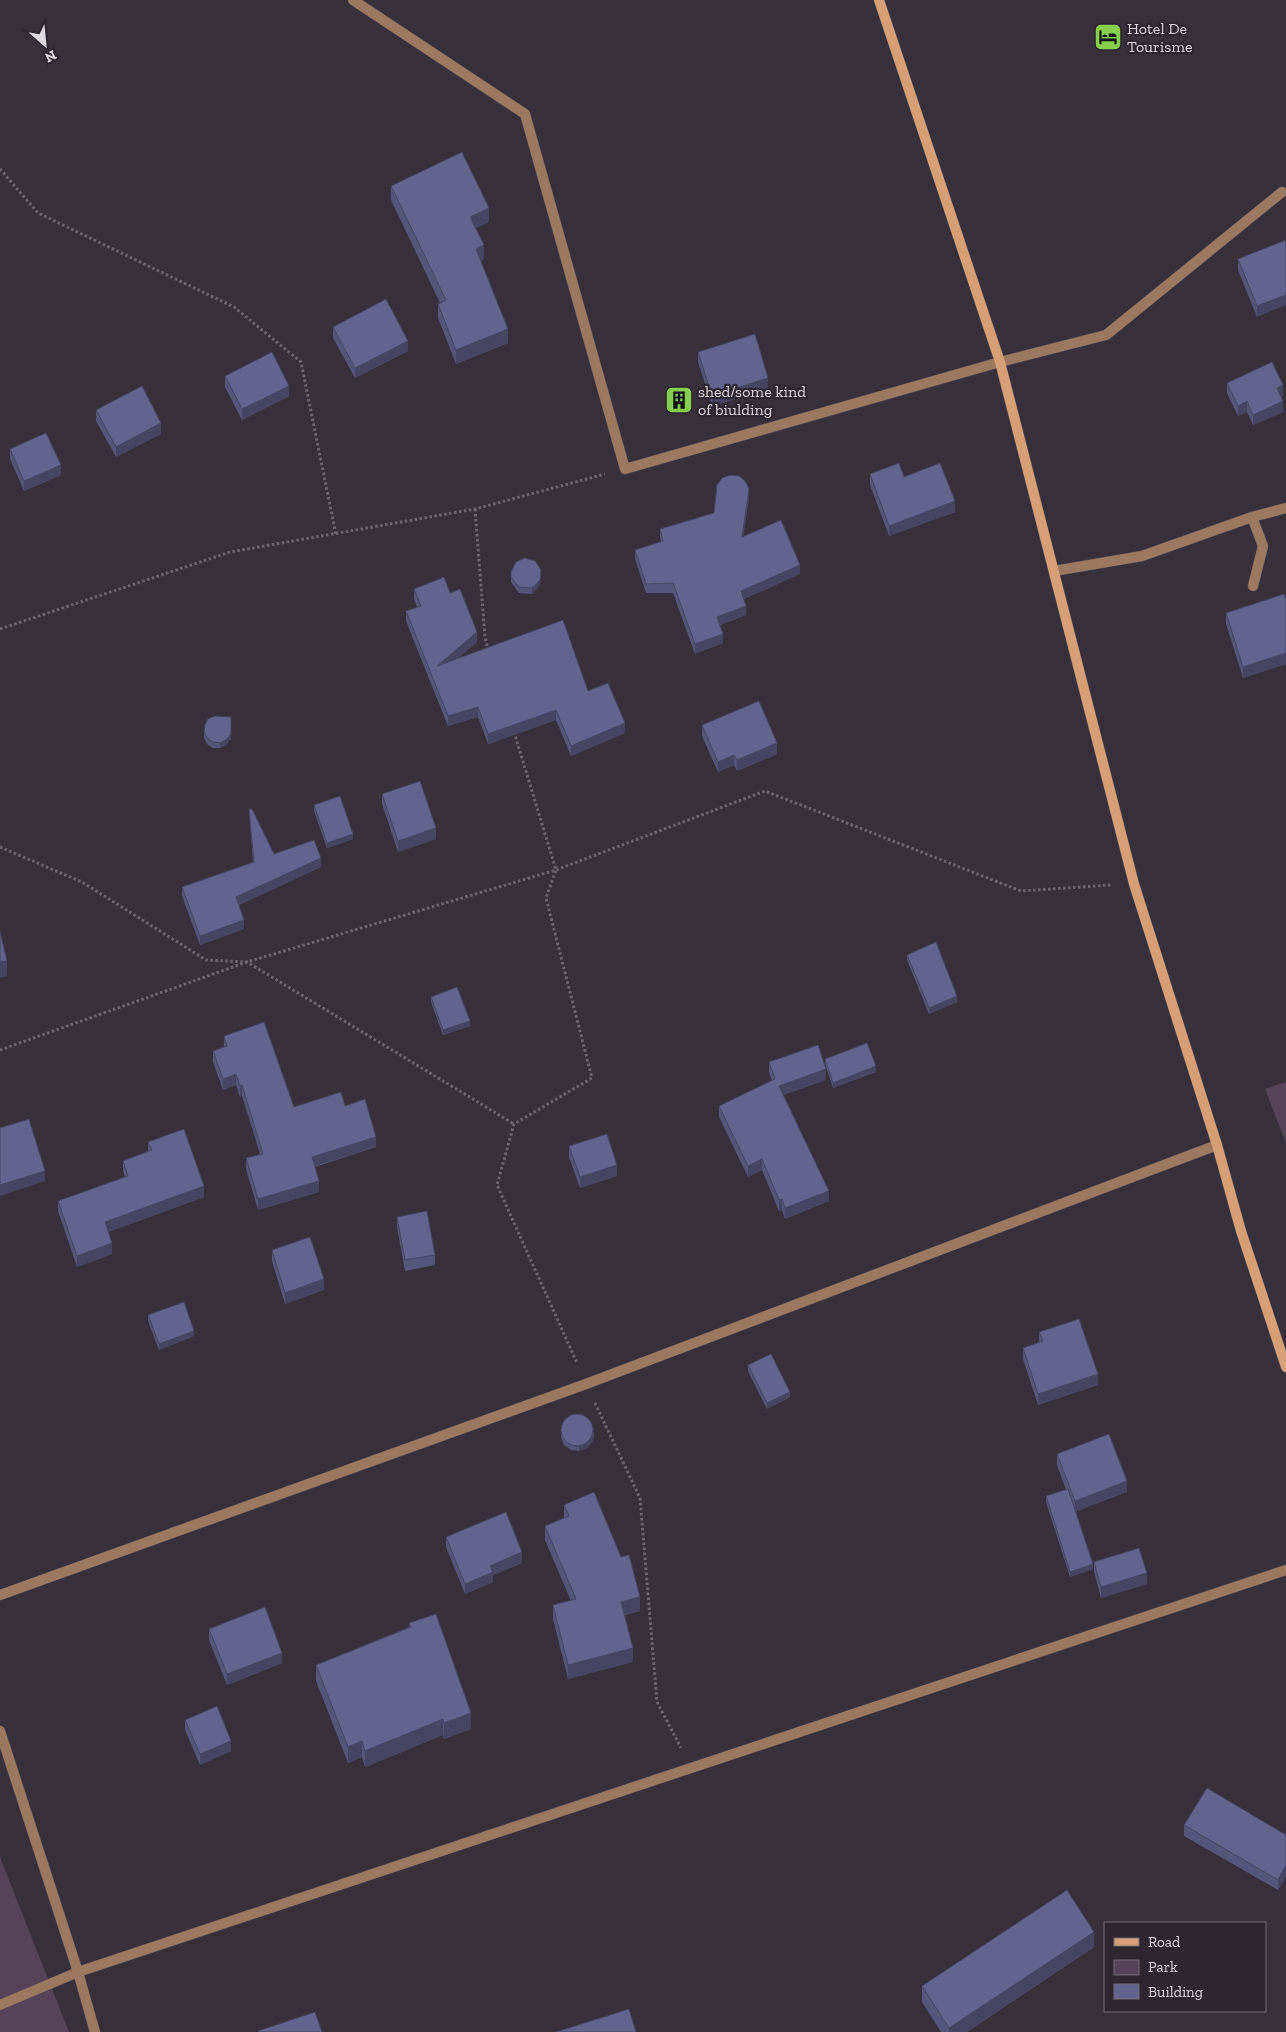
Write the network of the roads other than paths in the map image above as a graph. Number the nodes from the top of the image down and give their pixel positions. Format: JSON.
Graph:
{"nodes":[{"id":1,"x":353,"y":0,"type":"edge"},
{"id":2,"x":879,"y":0,"type":"edge"},
{"id":3,"x":1116,"y":327,"type":"dead end"},
{"id":4,"x":1000,"y":362,"type":"junction"},
{"id":5,"x":1286,"y":508,"type":"edge"},
{"id":6,"x":1252,"y":517,"type":"junction"},
{"id":7,"x":1054,"y":571,"type":"junction"},
{"id":8,"x":1253,"y":586,"type":"dead end"},
{"id":9,"x":1217,"y":1145,"type":"junction"},
{"id":10,"x":1286,"y":1367,"type":"edge"},
{"id":11,"x":1286,"y":1570,"type":"edge"},
{"id":12,"x":0,"y":1595,"type":"edge"},
{"id":13,"x":0,"y":1731,"type":"edge"},
{"id":14,"x":78,"y":1972,"type":"junction"},
{"id":15,"x":0,"y":2005,"type":"edge"},
{"id":16,"x":95,"y":2032,"type":"edge"}],
"edges":[{"from":1,"to":4,"type":"street"},
{"from":2,"to":4,"type":"main road"},
{"from":3,"to":4,"type":"street"},
{"from":4,"to":7,"type":"main road"},
{"from":5,"to":6,"type":"street"},
{"from":6,"to":7,"type":"street"},
{"from":6,"to":8,"type":"street"},
{"from":7,"to":9,"type":"main road"},
{"from":9,"to":10,"type":"main road"},
{"from":9,"to":12,"type":"street"},
{"from":11,"to":14,"type":"street"},
{"from":13,"to":14,"type":"street"},
{"from":14,"to":15,"type":"street"},
{"from":14,"to":16,"type":"street"}]}
